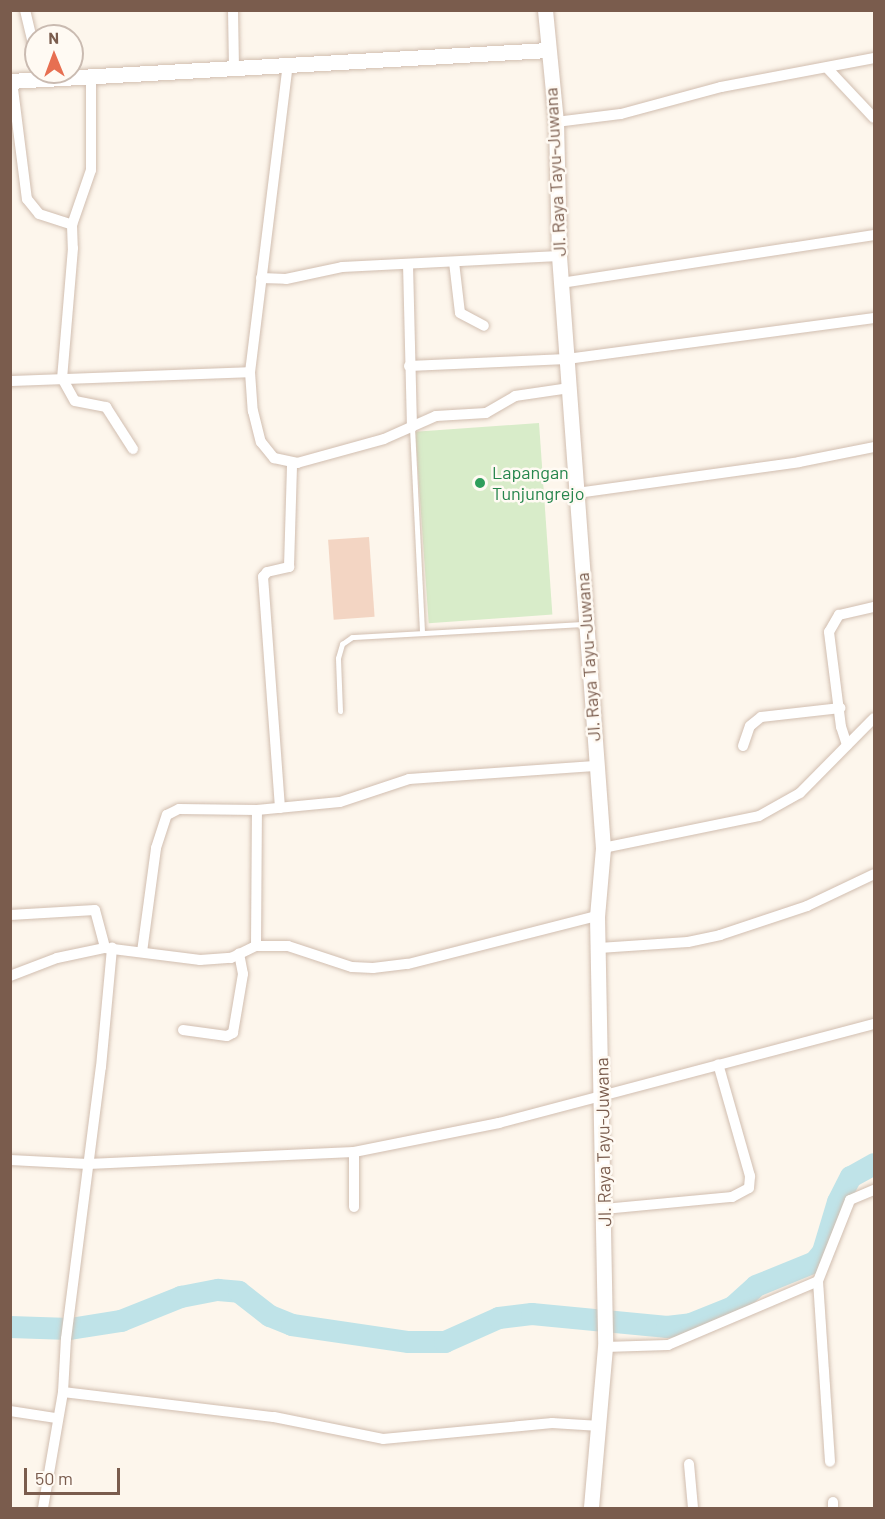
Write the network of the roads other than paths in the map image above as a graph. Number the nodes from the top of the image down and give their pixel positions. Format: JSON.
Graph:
{"nodes":[{"id":1,"x":233,"y":10,"type":"edge"},
{"id":2,"x":545,"y":10,"type":"edge"},
{"id":3,"x":548,"y":50,"type":"junction"},
{"id":4,"x":874,"y":58,"type":"edge"},
{"id":5,"x":288,"y":63,"type":"junction"},
{"id":6,"x":234,"y":68,"type":"junction"},
{"id":7,"x":828,"y":69,"type":"junction"},
{"id":8,"x":84,"y":76,"type":"edge"},
{"id":9,"x":91,"y":76,"type":"junction"},
{"id":10,"x":11,"y":81,"type":"edge"},
{"id":11,"x":874,"y":118,"type":"edge"},
{"id":12,"x":556,"y":122,"type":"junction"},
{"id":13,"x":72,"y":225,"type":"junction"},
{"id":14,"x":874,"y":236,"type":"edge"},
{"id":15,"x":559,"y":256,"type":"junction"},
{"id":16,"x":454,"y":262,"type":"junction"},
{"id":17,"x":408,"y":264,"type":"junction"},
{"id":18,"x":261,"y":278,"type":"junction"},
{"id":19,"x":561,"y":283,"type":"junction"},
{"id":20,"x":874,"y":318,"type":"edge"},
{"id":21,"x":484,"y":326,"type":"dead end"},
{"id":22,"x":567,"y":359,"type":"junction"},
{"id":23,"x":409,"y":366,"type":"junction"},
{"id":24,"x":250,"y":372,"type":"junction"},
{"id":25,"x":62,"y":378,"type":"junction"},
{"id":26,"x":10,"y":381,"type":"edge"},
{"id":27,"x":569,"y":388,"type":"junction"},
{"id":28,"x":412,"y":427,"type":"junction"},
{"id":29,"x":874,"y":447,"type":"edge"},
{"id":30,"x":133,"y":449,"type":"dead end"},
{"id":31,"x":292,"y":463,"type":"junction"},
{"id":32,"x":577,"y":494,"type":"junction"},
{"id":33,"x":874,"y":607,"type":"edge"},
{"id":34,"x":585,"y":624,"type":"junction"},
{"id":35,"x":422,"y":631,"type":"junction"},
{"id":36,"x":840,"y":708,"type":"junction"},
{"id":37,"x":340,"y":711,"type":"dead end"},
{"id":38,"x":874,"y":718,"type":"edge"},
{"id":39,"x":847,"y":745,"type":"junction"},
{"id":40,"x":743,"y":746,"type":"dead end"},
{"id":41,"x":595,"y":766,"type":"junction"},
{"id":42,"x":280,"y":808,"type":"junction"},
{"id":43,"x":257,"y":810,"type":"junction"},
{"id":44,"x":603,"y":848,"type":"junction"},
{"id":45,"x":874,"y":874,"type":"edge"},
{"id":46,"x":10,"y":915,"type":"edge"},
{"id":47,"x":597,"y":916,"type":"junction"},
{"id":48,"x":256,"y":946,"type":"junction"},
{"id":49,"x":108,"y":948,"type":"junction"},
{"id":50,"x":599,"y":948,"type":"junction"},
{"id":51,"x":142,"y":952,"type":"junction"},
{"id":52,"x":239,"y":953,"type":"junction"},
{"id":53,"x":10,"y":976,"type":"edge"},
{"id":54,"x":874,"y":1024,"type":"edge"},
{"id":55,"x":183,"y":1030,"type":"dead end"},
{"id":56,"x":718,"y":1064,"type":"junction"},
{"id":57,"x":602,"y":1094,"type":"junction"},
{"id":58,"x":354,"y":1152,"type":"junction"},
{"id":59,"x":10,"y":1160,"type":"edge"},
{"id":60,"x":88,"y":1164,"type":"junction"},
{"id":61,"x":874,"y":1190,"type":"edge"},
{"id":62,"x":354,"y":1207,"type":"dead end"},
{"id":63,"x":604,"y":1209,"type":"junction"},
{"id":64,"x":818,"y":1281,"type":"junction"},
{"id":65,"x":604,"y":1340,"type":"junction"},
{"id":66,"x":63,"y":1392,"type":"junction"},
{"id":67,"x":10,"y":1411,"type":"edge"},
{"id":68,"x":56,"y":1418,"type":"junction"},
{"id":69,"x":600,"y":1426,"type":"junction"},
{"id":70,"x":830,"y":1461,"type":"dead end"},
{"id":71,"x":689,"y":1464,"type":"dead end"},
{"id":72,"x":43,"y":1509,"type":"edge"},
{"id":73,"x":591,"y":1509,"type":"edge"},
{"id":74,"x":693,"y":1509,"type":"edge"}],
"edges":[{"from":1,"to":6,"type":"street"},
{"from":2,"to":3,"type":"main road","name":"Jl. Raya Tayu-Juwana"},
{"from":3,"to":5,"type":"main road"},
{"from":3,"to":12,"type":"main road","name":"Jl. Raya Tayu-Juwana"},
{"from":4,"to":7,"type":"street"},
{"from":5,"to":6,"type":"main road"},
{"from":5,"to":18,"type":"street"},
{"from":6,"to":9,"type":"main road"},
{"from":7,"to":11,"type":"street"},
{"from":7,"to":12,"type":"street"},
{"from":8,"to":9,"type":"main road"},
{"from":9,"to":13,"type":"street"},
{"from":10,"to":13,"type":"street"},
{"from":12,"to":15,"type":"main road","name":"Jl. Raya Tayu-Juwana"},
{"from":13,"to":25,"type":"street"},
{"from":14,"to":19,"type":"street"},
{"from":15,"to":16,"type":"street"},
{"from":15,"to":19,"type":"main road","name":"Jl. Raya Tayu-Juwana"},
{"from":16,"to":17,"type":"street"},
{"from":16,"to":21,"type":"street"},
{"from":17,"to":18,"type":"street"},
{"from":17,"to":23,"type":"street"},
{"from":18,"to":24,"type":"street"},
{"from":19,"to":22,"type":"main road","name":"Jl. Raya Tayu-Juwana"},
{"from":20,"to":22,"type":"street"},
{"from":22,"to":23,"type":"street"},
{"from":22,"to":27,"type":"main road","name":"Jl. Raya Tayu-Juwana"},
{"from":23,"to":28,"type":"street"},
{"from":24,"to":25,"type":"street"},
{"from":24,"to":31,"type":"street"},
{"from":25,"to":26,"type":"street"},
{"from":25,"to":30,"type":"street"},
{"from":27,"to":28,"type":"street"},
{"from":27,"to":32,"type":"main road","name":"Jl. Raya Tayu-Juwana"},
{"from":28,"to":31,"type":"street"},
{"from":28,"to":35,"type":"lane"},
{"from":29,"to":32,"type":"street"},
{"from":31,"to":42,"type":"street"},
{"from":32,"to":34,"type":"main road","name":"Jl. Raya Tayu-Juwana"},
{"from":33,"to":36,"type":"street"},
{"from":34,"to":35,"type":"lane"},
{"from":34,"to":41,"type":"main road","name":"Jl. Raya Tayu-Juwana"},
{"from":35,"to":37,"type":"lane"},
{"from":36,"to":39,"type":"street"},
{"from":36,"to":40,"type":"street"},
{"from":38,"to":39,"type":"street"},
{"from":39,"to":44,"type":"street"},
{"from":41,"to":42,"type":"street"},
{"from":41,"to":44,"type":"main road","name":"Jl. Raya Tayu-Juwana"},
{"from":42,"to":43,"type":"street"},
{"from":43,"to":48,"type":"street"},
{"from":43,"to":51,"type":"street"},
{"from":44,"to":47,"type":"main road","name":"Jl. Raya Tayu-Juwana"},
{"from":45,"to":50,"type":"street"},
{"from":46,"to":49,"type":"street"},
{"from":47,"to":48,"type":"street"},
{"from":47,"to":50,"type":"main road","name":"Jl. Raya Tayu-Juwana"},
{"from":48,"to":52,"type":"street"},
{"from":49,"to":51,"type":"street"},
{"from":49,"to":53,"type":"street"},
{"from":49,"to":60,"type":"street"},
{"from":50,"to":57,"type":"main road","name":"Jl. Raya Tayu-Juwana"},
{"from":51,"to":52,"type":"street"},
{"from":52,"to":55,"type":"street"},
{"from":54,"to":56,"type":"street"},
{"from":56,"to":57,"type":"street"},
{"from":56,"to":63,"type":"street"},
{"from":57,"to":58,"type":"street"},
{"from":57,"to":63,"type":"main road","name":"Jl. Raya Tayu-Juwana"},
{"from":58,"to":60,"type":"street"},
{"from":58,"to":62,"type":"street"},
{"from":59,"to":60,"type":"street"},
{"from":60,"to":66,"type":"street"},
{"from":61,"to":64,"type":"street"},
{"from":63,"to":65,"type":"main road","name":"Jl. Raya Tayu-Juwana"},
{"from":64,"to":65,"type":"street"},
{"from":64,"to":70,"type":"street"},
{"from":65,"to":69,"type":"main road"},
{"from":66,"to":68,"type":"street"},
{"from":66,"to":69,"type":"street"},
{"from":67,"to":68,"type":"street"},
{"from":68,"to":72,"type":"street"},
{"from":69,"to":73,"type":"main road"},
{"from":71,"to":74,"type":"street"}]}
